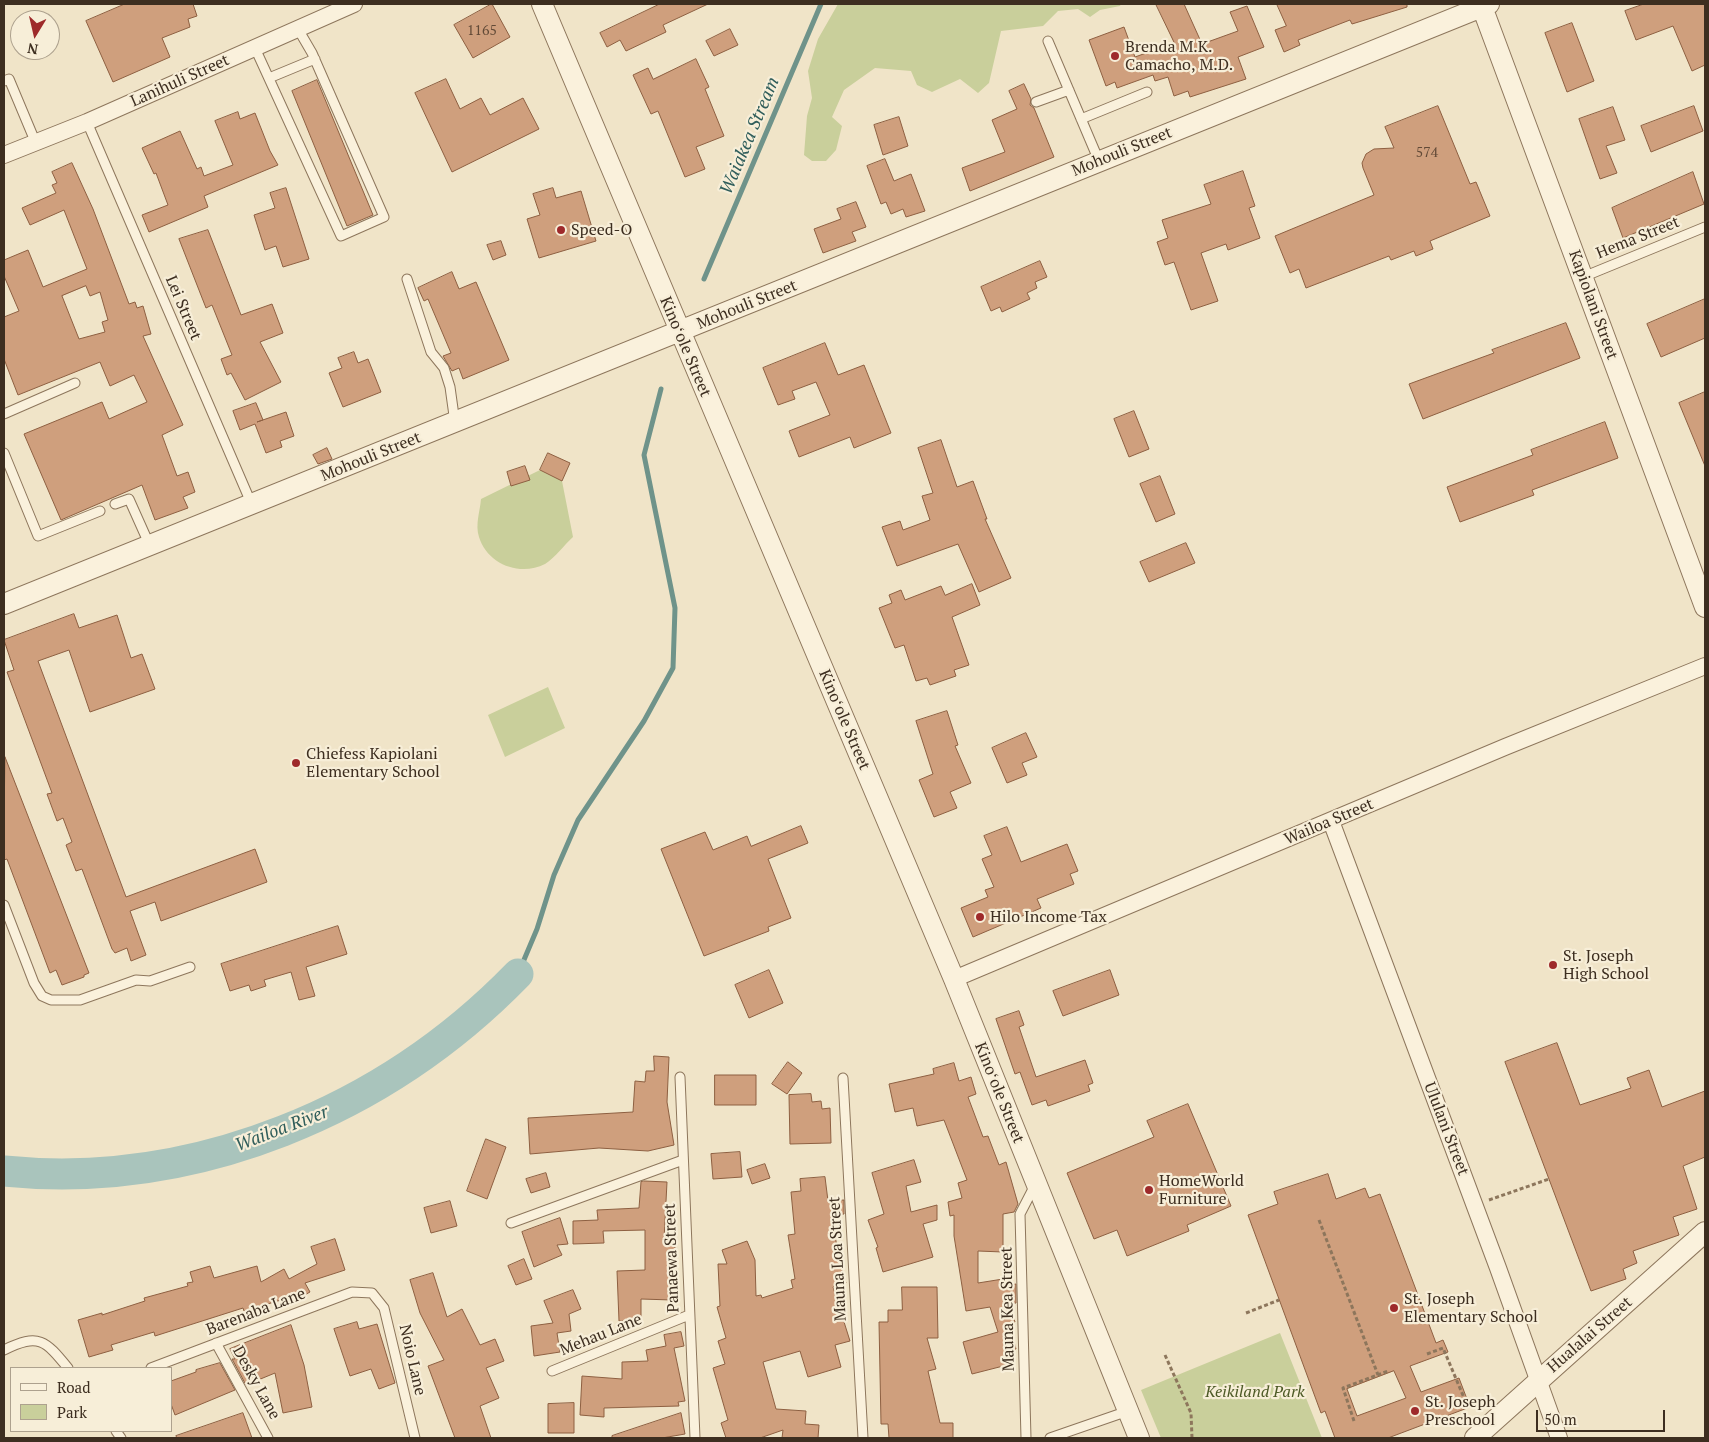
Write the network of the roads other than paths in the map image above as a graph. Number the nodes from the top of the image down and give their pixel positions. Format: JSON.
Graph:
{"nodes":[{"id":1,"x":354,"y":4,"type":"edge"},
{"id":2,"x":542,"y":4,"type":"edge"},
{"id":3,"x":1484,"y":5,"type":"edge"},
{"id":4,"x":298,"y":29,"type":"junction"},
{"id":5,"x":1048,"y":41,"type":"dead end"},
{"id":6,"x":255,"y":48,"type":"junction"},
{"id":7,"x":315,"y":59,"type":"junction"},
{"id":8,"x":268,"y":78,"type":"junction"},
{"id":9,"x":4,"y":81,"type":"edge"},
{"id":10,"x":1069,"y":90,"type":"junction"},
{"id":11,"x":1146,"y":92,"type":"dead end"},
{"id":12,"x":1036,"y":102,"type":"dead end"},
{"id":13,"x":1081,"y":119,"type":"junction"},
{"id":14,"x":87,"y":122,"type":"junction"},
{"id":15,"x":35,"y":142,"type":"junction"},
{"id":16,"x":4,"y":155,"type":"edge"},
{"id":17,"x":1099,"y":162,"type":"junction"},
{"id":18,"x":1705,"y":227,"type":"edge"},
{"id":19,"x":1583,"y":277,"type":"junction"},
{"id":20,"x":407,"y":279,"type":"dead end"},
{"id":21,"x":679,"y":332,"type":"junction"},
{"id":22,"x":75,"y":383,"type":"dead end"},
{"id":23,"x":4,"y":414,"type":"edge"},
{"id":24,"x":455,"y":423,"type":"junction"},
{"id":25,"x":4,"y":453,"type":"edge"},
{"id":26,"x":115,"y":504,"type":"dead end"},
{"id":27,"x":252,"y":505,"type":"junction"},
{"id":28,"x":100,"y":511,"type":"dead end"},
{"id":29,"x":150,"y":546,"type":"junction"},
{"id":30,"x":4,"y":604,"type":"edge"},
{"id":31,"x":1705,"y":607,"type":"edge"},
{"id":32,"x":1705,"y":666,"type":"edge"},
{"id":33,"x":1331,"y":821,"type":"junction"},
{"id":34,"x":4,"y":906,"type":"edge"},
{"id":35,"x":190,"y":966,"type":"dead end"},
{"id":36,"x":954,"y":979,"type":"junction"},
{"id":37,"x":680,"y":1077,"type":"dead end"},
{"id":38,"x":843,"y":1078,"type":"dead end"},
{"id":39,"x":683,"y":1160,"type":"junction"},
{"id":40,"x":1036,"y":1182,"type":"junction"},
{"id":41,"x":511,"y":1223,"type":"dead end"},
{"id":42,"x":1705,"y":1232,"type":"edge"},
{"id":43,"x":372,"y":1293,"type":"joint"},
{"id":44,"x":689,"y":1315,"type":"junction"},
{"id":45,"x":216,"y":1343,"type":"junction"},
{"id":46,"x":4,"y":1350,"type":"edge"},
{"id":47,"x":67,"y":1367,"type":"edge"},
{"id":48,"x":154,"y":1367,"type":"edge"},
{"id":49,"x":552,"y":1371,"type":"dead end"},
{"id":50,"x":1538,"y":1381,"type":"junction"},
{"id":51,"x":1128,"y":1411,"type":"junction"},
{"id":52,"x":1067,"y":1436,"type":"edge"},
{"id":53,"x":268,"y":1438,"type":"edge"},
{"id":54,"x":415,"y":1438,"type":"edge"},
{"id":55,"x":695,"y":1438,"type":"edge"},
{"id":56,"x":864,"y":1438,"type":"edge"},
{"id":57,"x":1026,"y":1438,"type":"edge"},
{"id":58,"x":1050,"y":1438,"type":"edge"},
{"id":59,"x":1139,"y":1438,"type":"edge"},
{"id":60,"x":1475,"y":1438,"type":"edge"},
{"id":61,"x":1559,"y":1438,"type":"edge"}],
"edges":[{"from":1,"to":4,"type":"street","name":"Lanihuli Street"},
{"from":2,"to":21,"type":"street","name":"Kinoʻole Street"},
{"from":3,"to":17,"type":"street","name":"Mohouli Street"},
{"from":3,"to":19,"type":"street","name":"Kapiolani Street"},
{"from":4,"to":6,"type":"street","name":"Lanihuli Street"},
{"from":4,"to":7,"type":"lane"},
{"from":5,"to":10,"type":"lane"},
{"from":6,"to":8,"type":"lane"},
{"from":6,"to":14,"type":"street","name":"Lanihuli Street"},
{"from":7,"to":8,"type":"lane"},
{"from":7,"to":8,"type":"lane"},
{"from":9,"to":15,"type":"lane"},
{"from":10,"to":12,"type":"lane"},
{"from":10,"to":13,"type":"lane"},
{"from":11,"to":13,"type":"lane"},
{"from":13,"to":17,"type":"lane"},
{"from":14,"to":15,"type":"street","name":"Lanihuli Street"},
{"from":14,"to":27,"type":"lane","name":"Lei Street"},
{"from":15,"to":16,"type":"street","name":"Lanihuli Street"},
{"from":17,"to":21,"type":"street","name":"Mohouli Street"},
{"from":18,"to":19,"type":"lane","name":"Hema Street"},
{"from":19,"to":31,"type":"street","name":"Kapiolani Street"},
{"from":20,"to":24,"type":"lane"},
{"from":21,"to":24,"type":"street","name":"Mohouli Street"},
{"from":21,"to":36,"type":"street","name":"Kinoʻole Street"},
{"from":22,"to":23,"type":"lane"},
{"from":24,"to":27,"type":"street","name":"Mohouli Street"},
{"from":25,"to":28,"type":"lane"},
{"from":26,"to":29,"type":"lane"},
{"from":27,"to":29,"type":"street","name":"Mohouli Street"},
{"from":29,"to":30,"type":"street","name":"Mohouli Street"},
{"from":32,"to":33,"type":"street","name":"Wailoa Street"},
{"from":33,"to":36,"type":"street","name":"Wailoa Street"},
{"from":33,"to":50,"type":"street","name":"Ululani Street"},
{"from":34,"to":35,"type":"lane"},
{"from":36,"to":40,"type":"street","name":"Kinoʻole Street"},
{"from":37,"to":39,"type":"lane","name":"Panaewa Street"},
{"from":38,"to":56,"type":"lane","name":"Mauna Loa Street"},
{"from":39,"to":41,"type":"lane"},
{"from":39,"to":44,"type":"lane","name":"Panaewa Street"},
{"from":40,"to":51,"type":"street","name":"Kinoʻole Street"},
{"from":40,"to":57,"type":"lane","name":"Mauna Kea Street"},
{"from":42,"to":50,"type":"street","name":"Hualalai Street"},
{"from":43,"to":45,"type":"lane","name":"Barenaba Lane"},
{"from":43,"to":54,"type":"lane","name":"Noio Lane"},
{"from":44,"to":49,"type":"lane","name":"Mehau Lane"},
{"from":44,"to":55,"type":"lane","name":"Panaewa Street"},
{"from":45,"to":48,"type":"lane","name":"Barenaba Lane"},
{"from":45,"to":53,"type":"lane","name":"Desky Lane"},
{"from":46,"to":47,"type":"lane"},
{"from":50,"to":60,"type":"street","name":"Hualalai Street"},
{"from":50,"to":61,"type":"street","name":"Ululani Street"},
{"from":51,"to":52,"type":"lane"},
{"from":51,"to":59,"type":"street","name":"Kinoʻole Street"},
{"from":52,"to":58,"type":"lane"}]}
